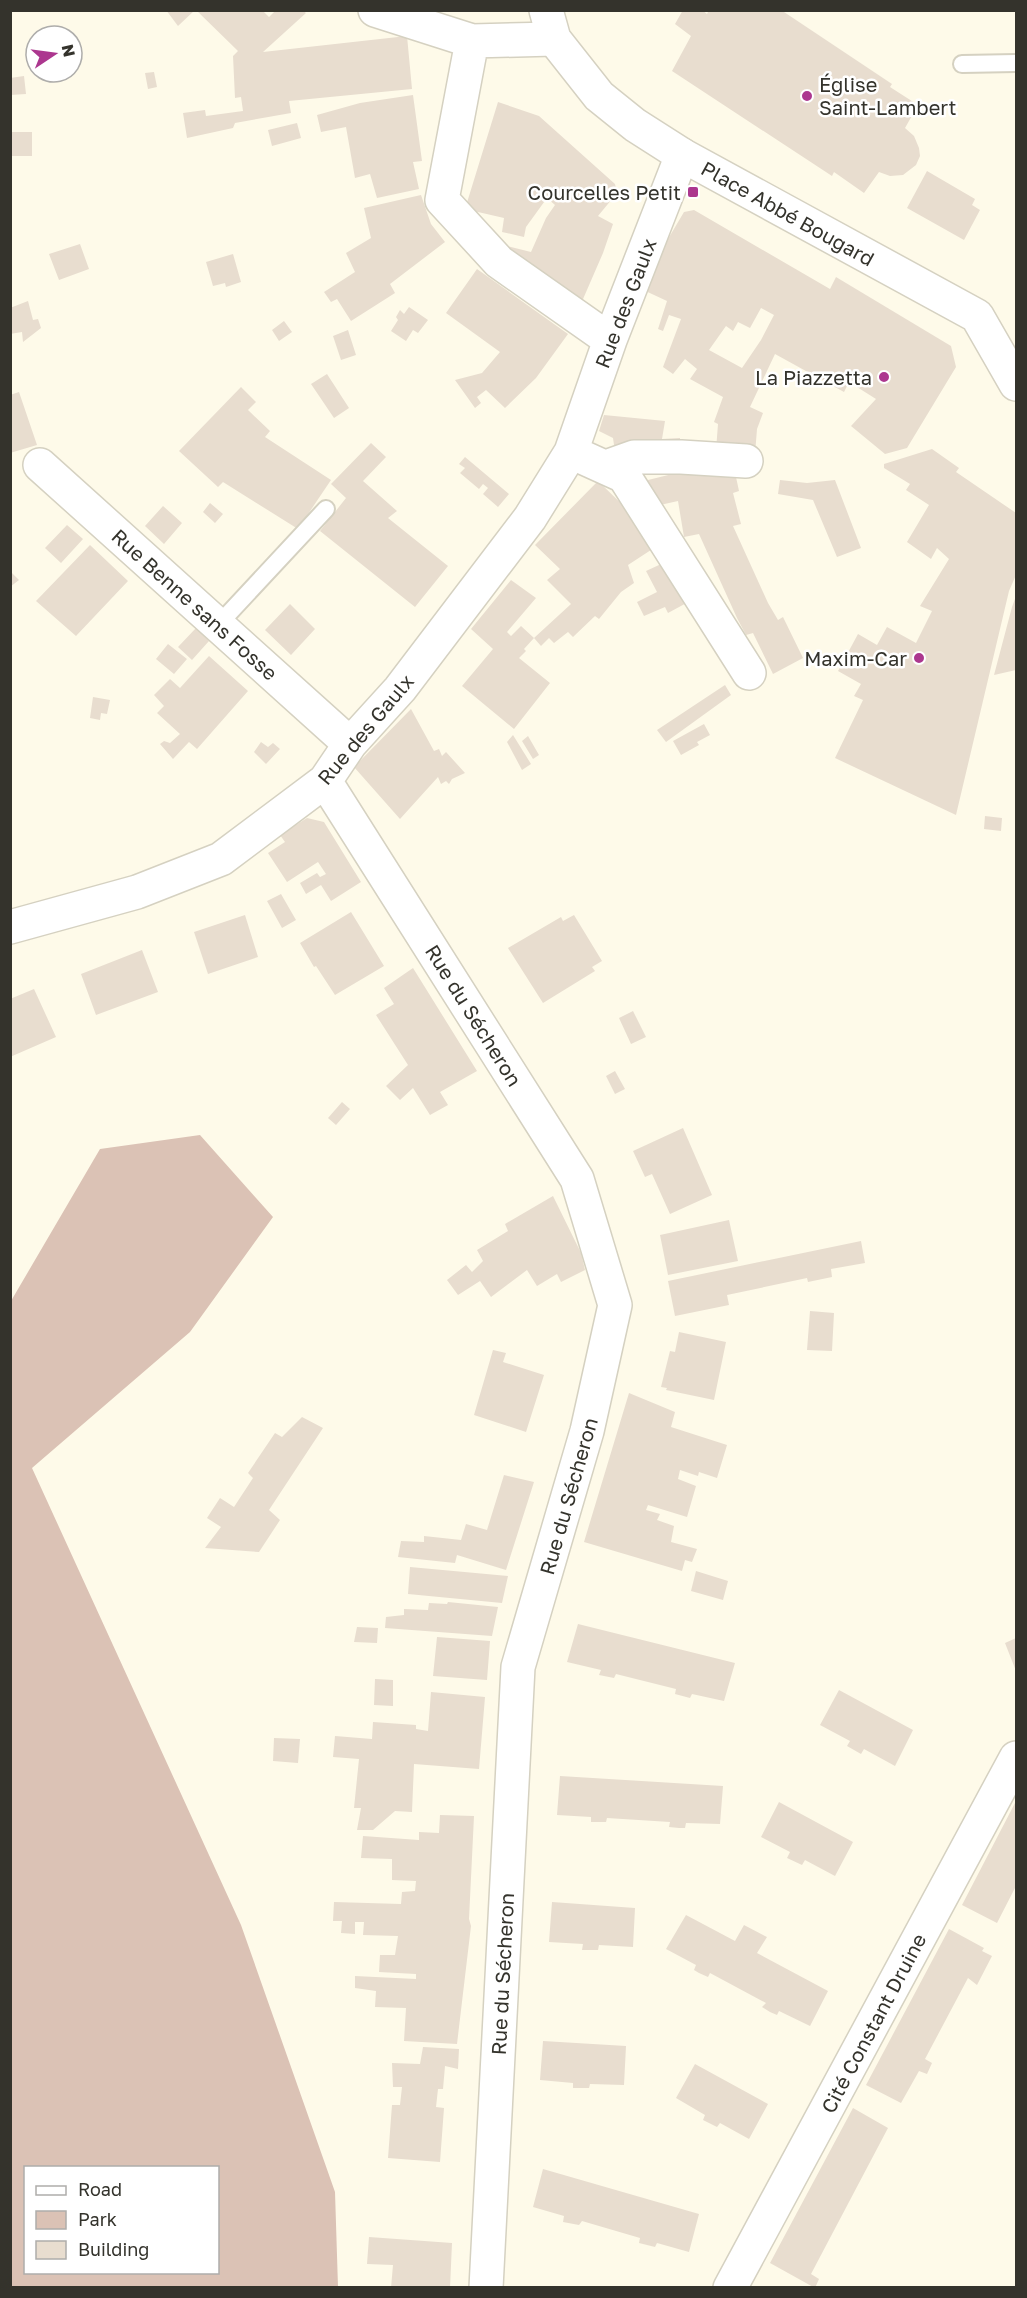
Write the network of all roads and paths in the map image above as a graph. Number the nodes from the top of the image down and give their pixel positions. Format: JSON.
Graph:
{"nodes":[{"id":1,"x":375,"y":10,"type":"edge"},
{"id":2,"x":550,"y":25,"type":"edge"},
{"id":3,"x":472,"y":41,"type":"junction"},
{"id":4,"x":1017,"y":63,"type":"edge"},
{"id":5,"x":962,"y":64,"type":"dead end"},
{"id":6,"x":682,"y":155,"type":"junction"},
{"id":7,"x":610,"y":340,"type":"junction"},
{"id":8,"x":1017,"y":384,"type":"edge"},
{"id":9,"x":571,"y":452,"type":"junction"},
{"id":10,"x":746,"y":461,"type":"dead end"},
{"id":11,"x":40,"y":465,"type":"dead end"},
{"id":12,"x":606,"y":467,"type":"junction"},
{"id":13,"x":326,"y":509,"type":"dead end"},
{"id":14,"x":218,"y":625,"type":"junction"},
{"id":15,"x":749,"y":673,"type":"dead end"},
{"id":16,"x":350,"y":744,"type":"junction"},
{"id":17,"x":325,"y":781,"type":"junction"},
{"id":18,"x":10,"y":927,"type":"edge"},
{"id":19,"x":1017,"y":1758,"type":"edge"},
{"id":20,"x":486,"y":2288,"type":"edge"},
{"id":21,"x":730,"y":2288,"type":"edge"}],
"edges":[{"from":1,"to":3,"type":"street"},
{"from":2,"to":3,"type":"street"},
{"from":2,"to":6,"type":"street","name":"Place Abbé Bougard"},
{"from":3,"to":7,"type":"street"},
{"from":4,"to":5,"type":"lane"},
{"from":6,"to":7,"type":"street","name":"Rue des Gaulx"},
{"from":6,"to":8,"type":"street","name":"Place Abbé Bougard"},
{"from":7,"to":9,"type":"street","name":"Rue des Gaulx"},
{"from":9,"to":12,"type":"street"},
{"from":9,"to":16,"type":"street","name":"Rue des Gaulx"},
{"from":10,"to":12,"type":"street"},
{"from":11,"to":14,"type":"street","name":"Rue Benne sans Fosse"},
{"from":12,"to":15,"type":"street"},
{"from":13,"to":14,"type":"lane"},
{"from":14,"to":16,"type":"street","name":"Rue Benne sans Fosse"},
{"from":16,"to":17,"type":"street","name":"Rue des Gaulx"},
{"from":17,"to":18,"type":"street","name":"Rue des Gaulx"},
{"from":17,"to":20,"type":"street","name":"Rue du Sécheron"},
{"from":19,"to":21,"type":"street","name":"Cité Constant Druine"}]}
